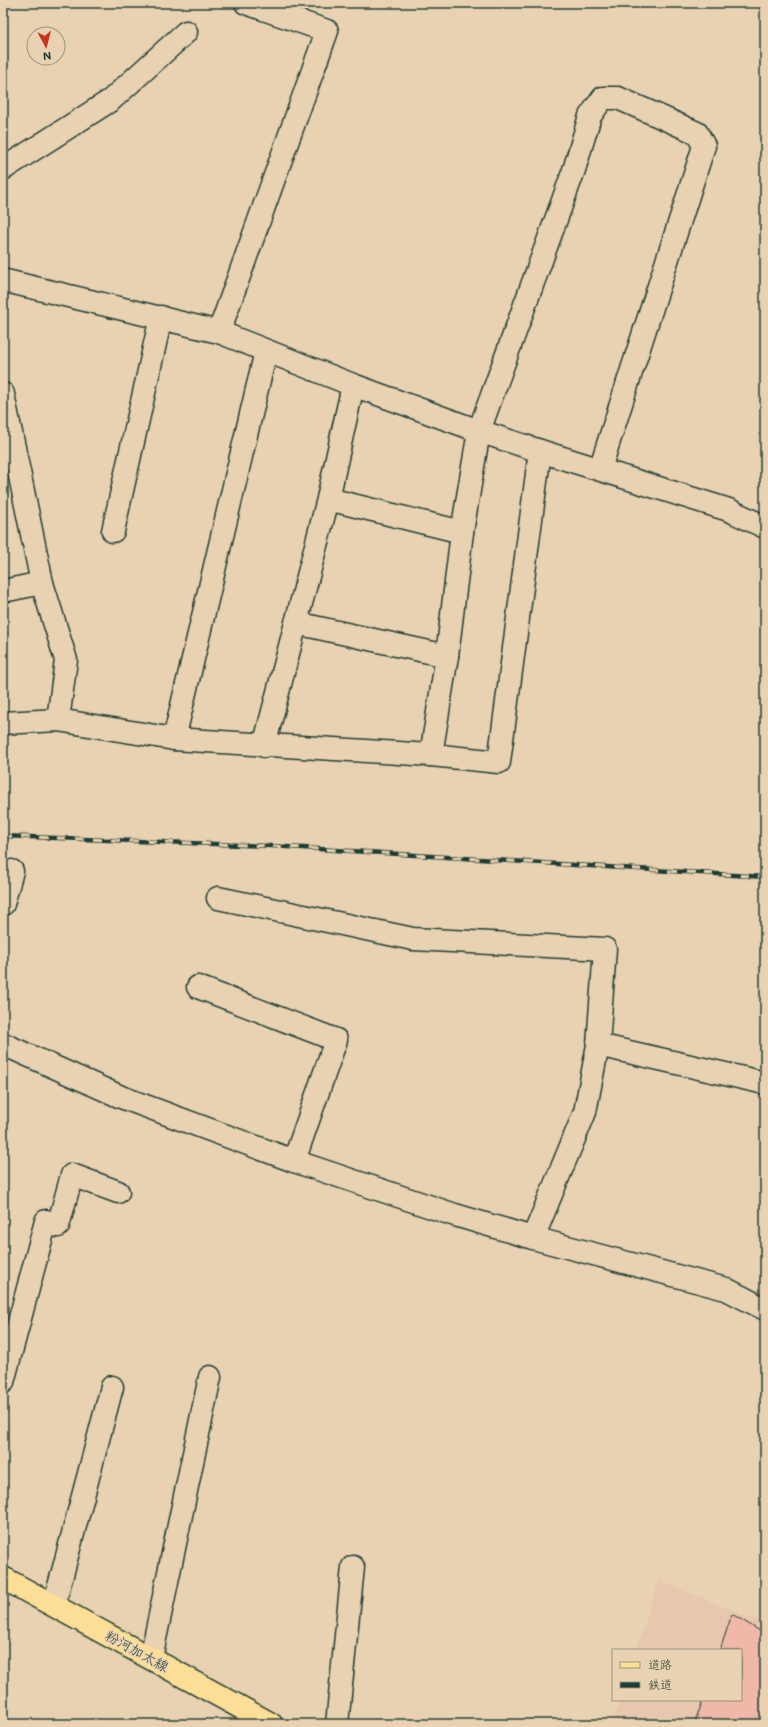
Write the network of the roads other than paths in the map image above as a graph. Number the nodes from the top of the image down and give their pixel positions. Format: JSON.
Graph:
{"nodes":[{"id":1,"x":246,"y":3,"type":"edge"},
{"id":2,"x":186,"y":32,"type":"dead end"},
{"id":3,"x":3,"y":169,"type":"edge"},
{"id":4,"x":3,"y":283,"type":"edge"},
{"id":5,"x":161,"y":317,"type":"junction"},
{"id":6,"x":219,"y":332,"type":"junction"},
{"id":7,"x":266,"y":351,"type":"junction"},
{"id":8,"x":353,"y":385,"type":"junction"},
{"id":9,"x":3,"y":394,"type":"edge"},
{"id":10,"x":479,"y":431,"type":"junction"},
{"id":11,"x":540,"y":451,"type":"junction"},
{"id":12,"x":600,"y":469,"type":"junction"},
{"id":13,"x":328,"y":499,"type":"junction"},
{"id":14,"x":765,"y":527,"type":"edge"},
{"id":15,"x":113,"y":531,"type":"dead end"},
{"id":16,"x":462,"y":532,"type":"junction"},
{"id":17,"x":42,"y":583,"type":"junction"},
{"id":18,"x":3,"y":591,"type":"edge"},
{"id":19,"x":296,"y":622,"type":"junction"},
{"id":20,"x":447,"y":656,"type":"junction"},
{"id":21,"x":58,"y":720,"type":"junction"},
{"id":22,"x":3,"y":722,"type":"edge"},
{"id":23,"x":174,"y":739,"type":"junction"},
{"id":24,"x":264,"y":746,"type":"junction"},
{"id":25,"x":431,"y":755,"type":"junction"},
{"id":26,"x":12,"y":871,"type":"dead end"},
{"id":27,"x":218,"y":898,"type":"dead end"},
{"id":28,"x":3,"y":904,"type":"edge"},
{"id":29,"x":198,"y":987,"type":"dead end"},
{"id":30,"x":3,"y":1044,"type":"edge"},
{"id":31,"x":598,"y":1045,"type":"junction"},
{"id":32,"x":765,"y":1083,"type":"edge"},
{"id":33,"x":294,"y":1161,"type":"junction"},
{"id":34,"x":118,"y":1192,"type":"dead end"},
{"id":35,"x":533,"y":1238,"type":"junction"},
{"id":36,"x":765,"y":1309,"type":"edge"},
{"id":37,"x":210,"y":1377,"type":"dead end"},
{"id":38,"x":3,"y":1382,"type":"edge"},
{"id":39,"x":112,"y":1387,"type":"dead end"},
{"id":40,"x":353,"y":1567,"type":"dead end"},
{"id":41,"x":3,"y":1578,"type":"edge"},
{"id":42,"x":54,"y":1605,"type":"junction"},
{"id":43,"x":150,"y":1658,"type":"junction"},
{"id":44,"x":271,"y":1724,"type":"edge"},
{"id":45,"x":337,"y":1724,"type":"edge"}],
"edges":[{"from":1,"to":6,"type":"street"},
{"from":2,"to":3,"type":"street"},
{"from":4,"to":5,"type":"street"},
{"from":5,"to":6,"type":"street"},
{"from":5,"to":15,"type":"street"},
{"from":6,"to":7,"type":"street"},
{"from":7,"to":8,"type":"street"},
{"from":7,"to":23,"type":"street"},
{"from":8,"to":10,"type":"street"},
{"from":8,"to":13,"type":"street"},
{"from":9,"to":17,"type":"street"},
{"from":10,"to":11,"type":"street"},
{"from":10,"to":12,"type":"street"},
{"from":10,"to":16,"type":"street"},
{"from":11,"to":12,"type":"street"},
{"from":11,"to":25,"type":"street"},
{"from":12,"to":14,"type":"street"},
{"from":13,"to":16,"type":"street"},
{"from":13,"to":19,"type":"street"},
{"from":16,"to":20,"type":"street"},
{"from":17,"to":18,"type":"street"},
{"from":17,"to":21,"type":"street"},
{"from":19,"to":20,"type":"street"},
{"from":19,"to":24,"type":"street"},
{"from":20,"to":25,"type":"street"},
{"from":21,"to":22,"type":"street"},
{"from":21,"to":23,"type":"street"},
{"from":23,"to":24,"type":"street"},
{"from":24,"to":25,"type":"street"},
{"from":26,"to":28,"type":"street"},
{"from":27,"to":31,"type":"street"},
{"from":29,"to":33,"type":"street"},
{"from":30,"to":33,"type":"street"},
{"from":31,"to":32,"type":"street"},
{"from":31,"to":35,"type":"street"},
{"from":33,"to":35,"type":"street"},
{"from":34,"to":38,"type":"street"},
{"from":35,"to":36,"type":"street"},
{"from":37,"to":43,"type":"street"},
{"from":39,"to":42,"type":"street"},
{"from":40,"to":45,"type":"street"},
{"from":41,"to":42,"type":"main road","name":"粉河加太線"},
{"from":42,"to":43,"type":"main road","name":"粉河加太線"},
{"from":43,"to":44,"type":"main road","name":"粉河加太線"}]}
